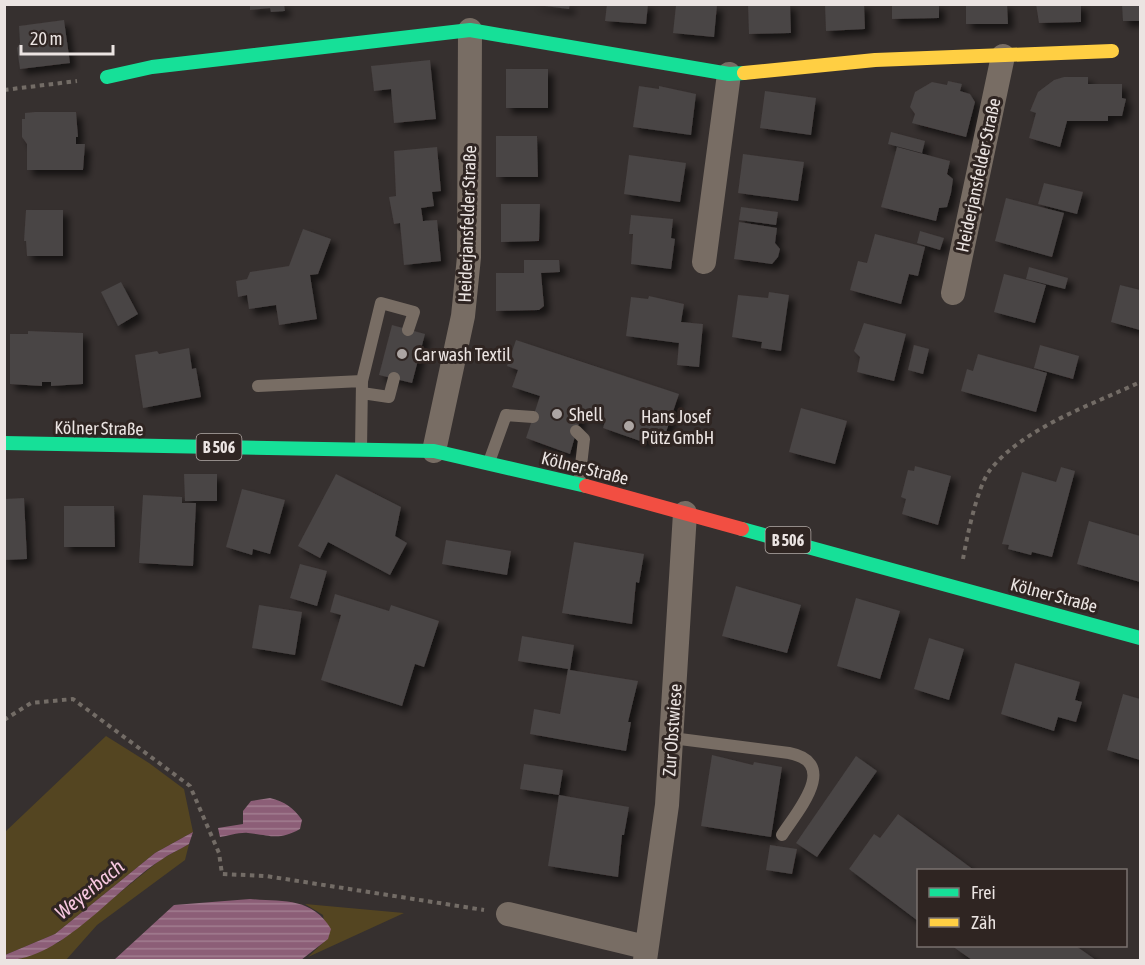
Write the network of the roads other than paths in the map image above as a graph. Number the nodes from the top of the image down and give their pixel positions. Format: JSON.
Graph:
{"nodes":[{"id":1,"x":470,"y":30,"type":"junction"},
{"id":2,"x":1112,"y":51,"type":"dead end"},
{"id":3,"x":1002,"y":56,"type":"junction"},
{"id":4,"x":729,"y":74,"type":"junction"},
{"id":5,"x":107,"y":76,"type":"road end"},
{"id":6,"x":704,"y":262,"type":"dead end"},
{"id":7,"x":952,"y":293,"type":"dead end"},
{"id":8,"x":408,"y":330,"type":"dead end"},
{"id":9,"x":394,"y":378,"type":"dead end"},
{"id":10,"x":258,"y":386,"type":"dead end"},
{"id":11,"x":362,"y":387,"type":"junction"},
{"id":12,"x":533,"y":417,"type":"dead end"},
{"id":13,"x":576,"y":431,"type":"dead end"},
{"id":14,"x":4,"y":443,"type":"edge"},
{"id":15,"x":361,"y":451,"type":"junction"},
{"id":16,"x":434,"y":451,"type":"junction"},
{"id":17,"x":488,"y":463,"type":"junction"},
{"id":18,"x":579,"y":484,"type":"junction"},
{"id":19,"x":685,"y":513,"type":"junction"},
{"id":20,"x":1140,"y":638,"type":"edge"},
{"id":21,"x":672,"y":738,"type":"junction"},
{"id":22,"x":782,"y":835,"type":"dead end"},
{"id":23,"x":508,"y":914,"type":"road end"},
{"id":24,"x":645,"y":954,"type":"edge"}],
"edges":[{"from":1,"to":4,"type":"main road"},
{"from":1,"to":5,"type":"main road"},
{"from":1,"to":16,"type":"street","name":"Heiderjansfelder Straße"},
{"from":2,"to":3,"type":"main road"},
{"from":3,"to":4,"type":"main road"},
{"from":3,"to":7,"type":"street","name":"Heiderjansfelder Straße"},
{"from":4,"to":6,"type":"street"},
{"from":8,"to":11,"type":"lane"},
{"from":9,"to":11,"type":"lane"},
{"from":10,"to":11,"type":"lane"},
{"from":11,"to":15,"type":"lane"},
{"from":12,"to":17,"type":"lane"},
{"from":13,"to":18,"type":"lane"},
{"from":14,"to":15,"type":"main road","name":"Kölner Straße","number":"B 506"},
{"from":15,"to":16,"type":"main road","name":"Kölner Straße","number":"B 506"},
{"from":16,"to":17,"type":"main road","name":"Kölner Straße","number":"B 506"},
{"from":17,"to":18,"type":"main road","name":"Kölner Straße","number":"B 506"},
{"from":18,"to":19,"type":"main road","name":"Kölner Straße","number":"B 506"},
{"from":19,"to":20,"type":"main road","name":"Kölner Straße","number":"B 506"},
{"from":19,"to":21,"type":"street","name":"Zur Obstwiese"},
{"from":21,"to":22,"type":"lane"},
{"from":21,"to":24,"type":"street","name":"Zur Obstwiese"},
{"from":23,"to":24,"type":"street","name":"Zur Obstwiese"}]}
